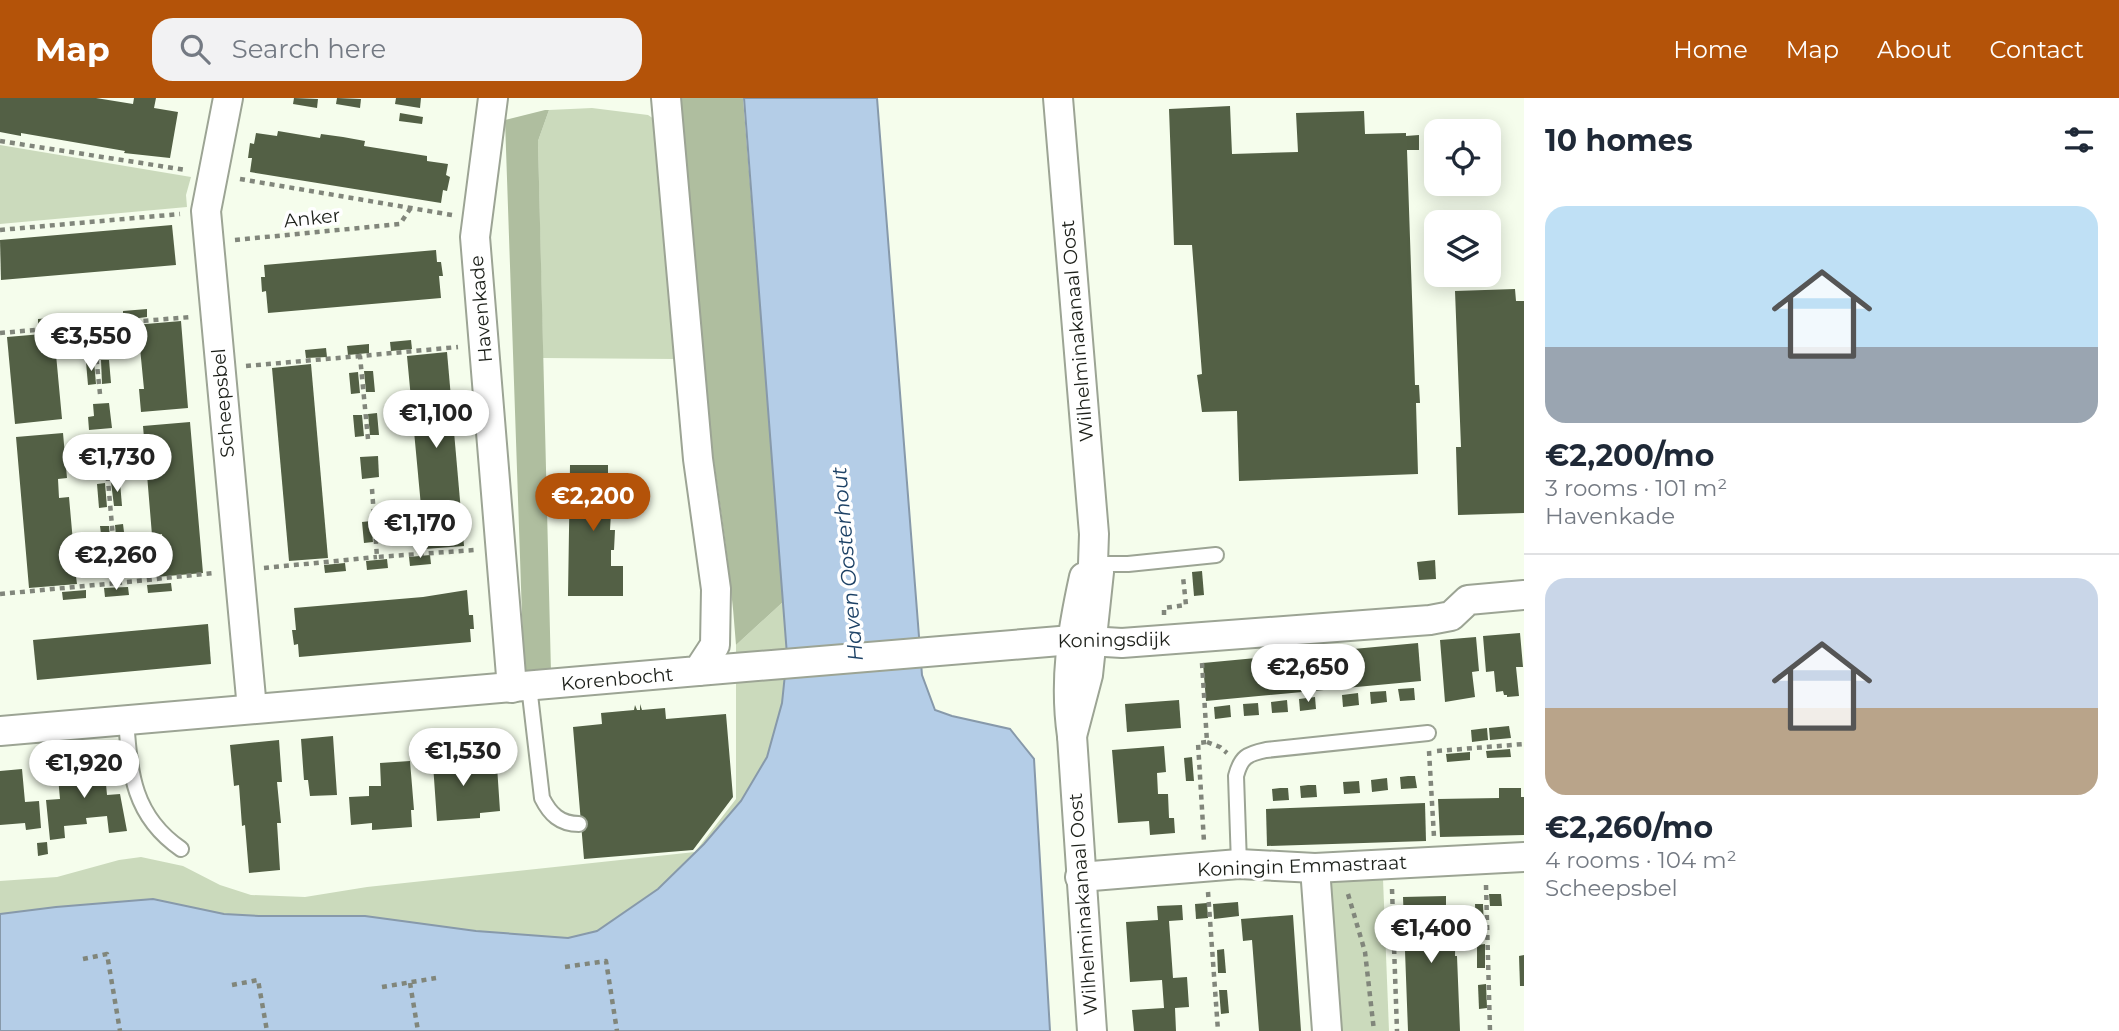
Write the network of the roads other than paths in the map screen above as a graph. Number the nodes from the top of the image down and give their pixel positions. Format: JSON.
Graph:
{"nodes":[{"id":1,"x":228,"y":98,"type":"edge"},
{"id":2,"x":493,"y":98,"type":"edge"},
{"id":3,"x":666,"y":98,"type":"edge"},
{"id":4,"x":1058,"y":98,"type":"edge"},
{"id":5,"x":1216,"y":555,"type":"dead end"},
{"id":6,"x":1094,"y":564,"type":"junction"},
{"id":7,"x":1524,"y":594,"type":"edge"},
{"id":8,"x":1082,"y":640,"type":"junction"},
{"id":9,"x":698,"y":671,"type":"junction"},
{"id":10,"x":520,"y":687,"type":"junction"},
{"id":11,"x":252,"y":709,"type":"junction"},
{"id":12,"x":126,"y":720,"type":"junction"},
{"id":13,"x":0,"y":731,"type":"edge"},
{"id":14,"x":1427,"y":733,"type":"road end"},
{"id":15,"x":579,"y":824,"type":"dead end"},
{"id":16,"x":181,"y":849,"type":"dead end"},
{"id":17,"x":1524,"y":857,"type":"edge"},
{"id":18,"x":1239,"y":864,"type":"junction"},
{"id":19,"x":1315,"y":868,"type":"junction"},
{"id":20,"x":1080,"y":877,"type":"junction"},
{"id":21,"x":1092,"y":1031,"type":"edge"},
{"id":22,"x":1327,"y":1031,"type":"edge"}],
"edges":[{"from":1,"to":11,"type":"street","name":"Scheepsbel"},
{"from":2,"to":10,"type":"street","name":"Havenkade"},
{"from":3,"to":9,"type":"street","name":"Korenbocht"},
{"from":4,"to":6,"type":"street","name":"Wilhelminakanaal Oost"},
{"from":5,"to":6,"type":"lane"},
{"from":6,"to":8,"type":"street","name":"Wilhelminakanaal Oost"},
{"from":7,"to":8,"type":"street","name":"Koningsdijk"},
{"from":8,"to":9,"type":"street","name":"Koningsdijk"},
{"from":8,"to":20,"type":"street","name":"Wilhelminakanaal Oost"},
{"from":9,"to":10,"type":"street","name":"Korenbocht"},
{"from":10,"to":11,"type":"street","name":"Korenbocht"},
{"from":10,"to":15,"type":"lane"},
{"from":11,"to":12,"type":"street","name":"Korenbocht"},
{"from":12,"to":13,"type":"street","name":"Korenbocht"},
{"from":12,"to":16,"type":"lane"},
{"from":14,"to":18,"type":"lane"},
{"from":17,"to":19,"type":"street","name":"Koningin Emmastraat"},
{"from":18,"to":19,"type":"street","name":"Koningin Emmastraat"},
{"from":18,"to":20,"type":"street","name":"Koningin Emmastraat"},
{"from":19,"to":22,"type":"street"},
{"from":20,"to":21,"type":"street","name":"Wilhelminakanaal Oost"}]}
